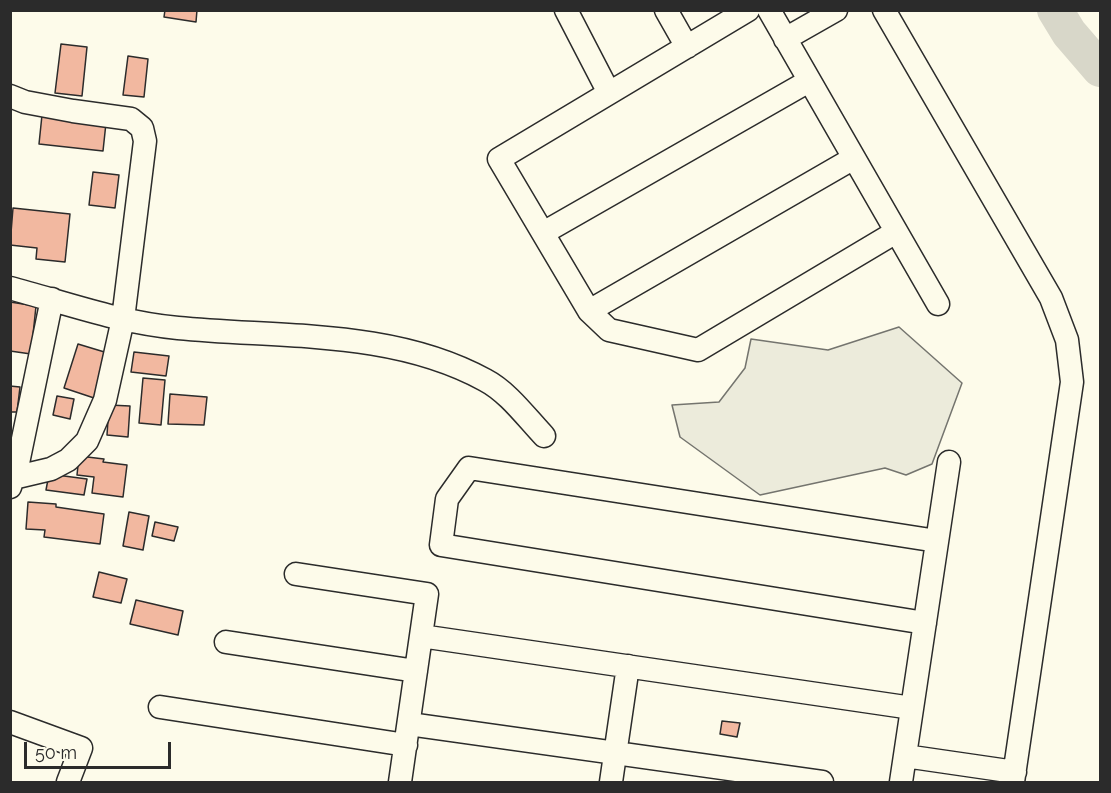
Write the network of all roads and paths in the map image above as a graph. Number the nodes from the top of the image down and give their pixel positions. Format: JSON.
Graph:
{"nodes":[{"id":1,"x":566,"y":10,"type":"edge"},
{"id":2,"x":666,"y":10,"type":"edge"},
{"id":3,"x":748,"y":10,"type":"edge"},
{"id":4,"x":769,"y":10,"type":"edge"},
{"id":5,"x":836,"y":10,"type":"edge"},
{"id":6,"x":884,"y":10,"type":"edge"},
{"id":7,"x":785,"y":39,"type":"junction"},
{"id":8,"x":687,"y":47,"type":"junction"},
{"id":9,"x":809,"y":81,"type":"junction"},
{"id":10,"x":609,"y":93,"type":"junction"},
{"id":11,"x":10,"y":96,"type":"edge"},
{"id":12,"x":854,"y":158,"type":"junction"},
{"id":13,"x":896,"y":232,"type":"junction"},
{"id":14,"x":543,"y":233,"type":"junction"},
{"id":15,"x":10,"y":288,"type":"edge"},
{"id":16,"x":52,"y":299,"type":"junction"},
{"id":17,"x":938,"y":304,"type":"dead end"},
{"id":18,"x":589,"y":311,"type":"junction"},
{"id":19,"x":123,"y":319,"type":"junction"},
{"id":20,"x":544,"y":436,"type":"dead end"},
{"id":21,"x":949,"y":462,"type":"dead end"},
{"id":22,"x":12,"y":483,"type":"edge"},
{"id":23,"x":937,"y":541,"type":"junction"},
{"id":24,"x":296,"y":574,"type":"dead end"},
{"id":25,"x":925,"y":623,"type":"junction"},
{"id":26,"x":421,"y":636,"type":"junction"},
{"id":27,"x":226,"y":642,"type":"dead end"},
{"id":28,"x":628,"y":666,"type":"junction"},
{"id":29,"x":416,"y":671,"type":"junction"},
{"id":30,"x":160,"y":707,"type":"dead end"},
{"id":31,"x":912,"y":708,"type":"junction"},
{"id":32,"x":10,"y":722,"type":"edge"},
{"id":33,"x":407,"y":734,"type":"junction"},
{"id":34,"x":615,"y":753,"type":"junction"},
{"id":35,"x":905,"y":756,"type":"junction"},
{"id":36,"x":1014,"y":777,"type":"edge"},
{"id":37,"x":68,"y":783,"type":"edge"},
{"id":38,"x":400,"y":783,"type":"edge"},
{"id":39,"x":611,"y":783,"type":"edge"},
{"id":40,"x":822,"y":783,"type":"edge"},
{"id":41,"x":901,"y":783,"type":"edge"}],
"edges":[{"from":1,"to":10,"type":"street"},
{"from":2,"to":8,"type":"street"},
{"from":3,"to":8,"type":"street"},
{"from":4,"to":7,"type":"street"},
{"from":5,"to":7,"type":"street"},
{"from":6,"to":36,"type":"street"},
{"from":7,"to":9,"type":"street"},
{"from":8,"to":10,"type":"street"},
{"from":9,"to":12,"type":"street"},
{"from":9,"to":14,"type":"street"},
{"from":10,"to":14,"type":"street"},
{"from":11,"to":19,"type":"street"},
{"from":12,"to":13,"type":"street"},
{"from":12,"to":18,"type":"street"},
{"from":13,"to":17,"type":"street"},
{"from":13,"to":18,"type":"street"},
{"from":14,"to":18,"type":"street"},
{"from":15,"to":16,"type":"street"},
{"from":16,"to":19,"type":"street"},
{"from":16,"to":22,"type":"street"},
{"from":19,"to":20,"type":"street"},
{"from":19,"to":22,"type":"street"},
{"from":21,"to":23,"type":"street"},
{"from":23,"to":25,"type":"street"},
{"from":23,"to":25,"type":"street"},
{"from":24,"to":26,"type":"street"},
{"from":25,"to":31,"type":"street"},
{"from":26,"to":28,"type":"street"},
{"from":26,"to":29,"type":"street"},
{"from":27,"to":29,"type":"street"},
{"from":28,"to":31,"type":"street"},
{"from":28,"to":34,"type":"street"},
{"from":29,"to":33,"type":"street"},
{"from":30,"to":33,"type":"street"},
{"from":31,"to":35,"type":"street"},
{"from":32,"to":37,"type":"street"},
{"from":33,"to":34,"type":"street"},
{"from":33,"to":38,"type":"street"},
{"from":34,"to":39,"type":"street"},
{"from":34,"to":40,"type":"street"},
{"from":35,"to":36,"type":"street"},
{"from":35,"to":41,"type":"street"}]}
